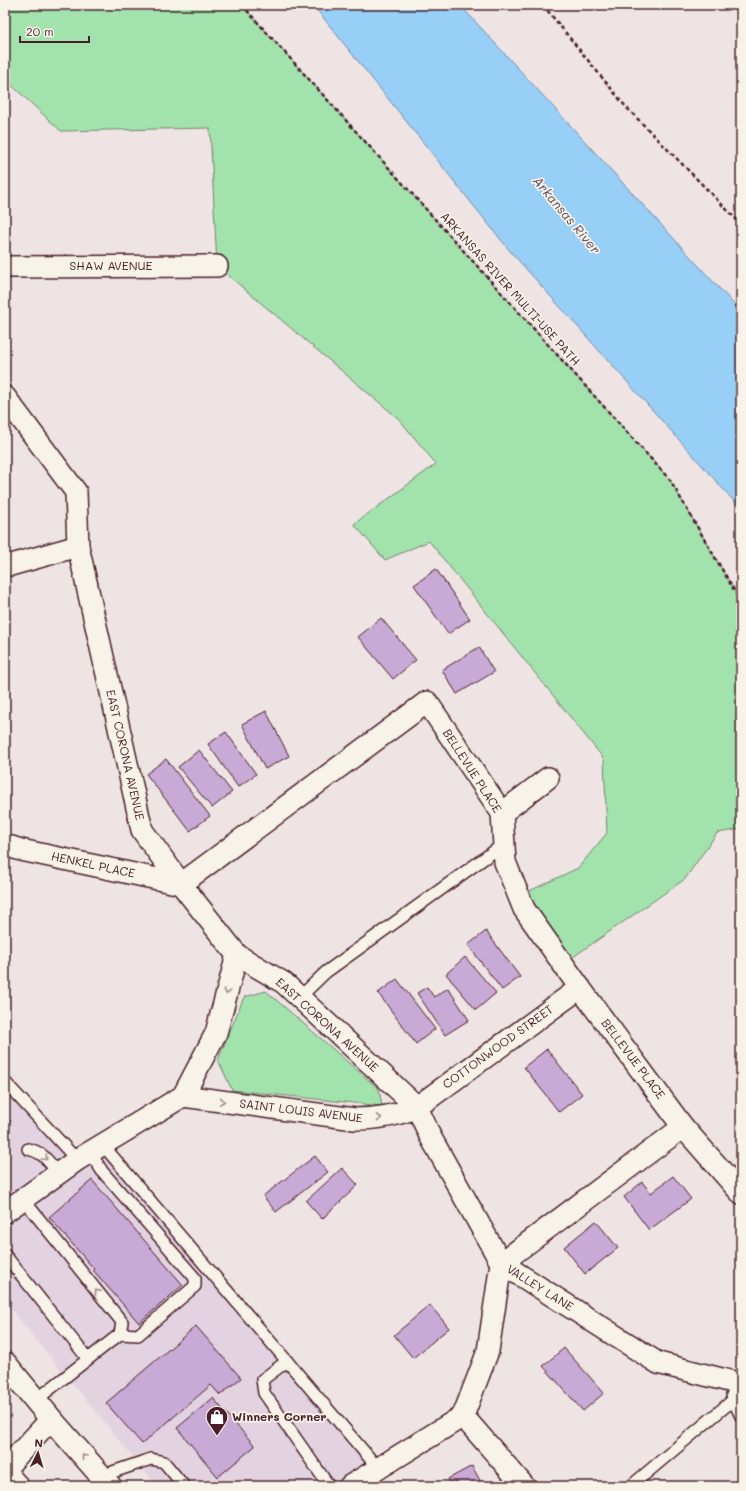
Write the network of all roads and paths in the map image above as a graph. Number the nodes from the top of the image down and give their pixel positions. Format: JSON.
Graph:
{"nodes":[{"id":1,"x":242,"y":5,"type":"edge"},
{"id":2,"x":543,"y":5,"type":"edge"},
{"id":3,"x":741,"y":224,"type":"edge"},
{"id":4,"x":217,"y":266,"type":"dead end"},
{"id":5,"x":5,"y":267,"type":"edge"},
{"id":6,"x":5,"y":397,"type":"edge"},
{"id":7,"x":78,"y":546,"type":"junction"},
{"id":8,"x":5,"y":564,"type":"edge"},
{"id":9,"x":741,"y":602,"type":"edge"},
{"id":10,"x":548,"y":778,"type":"dead end"},
{"id":11,"x":502,"y":813,"type":"junction"},
{"id":12,"x":504,"y":844,"type":"junction"},
{"id":13,"x":5,"y":845,"type":"edge"},
{"id":14,"x":181,"y":884,"type":"junction"},
{"id":15,"x":237,"y":955,"type":"junction"},
{"id":16,"x":580,"y":988,"type":"junction"},
{"id":17,"x":300,"y":996,"type":"junction"},
{"id":18,"x":5,"y":1082,"type":"edge"},
{"id":19,"x":184,"y":1096,"type":"junction"},
{"id":20,"x":417,"y":1107,"type":"junction"},
{"id":21,"x":683,"y":1127,"type":"junction"},
{"id":22,"x":28,"y":1149,"type":"dead end"},
{"id":23,"x":90,"y":1152,"type":"junction"},
{"id":24,"x":58,"y":1173,"type":"junction"},
{"id":25,"x":741,"y":1193,"type":"edge"},
{"id":26,"x":23,"y":1199,"type":"junction"},
{"id":27,"x":5,"y":1212,"type":"edge"},
{"id":28,"x":5,"y":1255,"type":"edge"},
{"id":29,"x":501,"y":1263,"type":"junction"},
{"id":30,"x":120,"y":1334,"type":"junction"},
{"id":31,"x":88,"y":1359,"type":"junction"},
{"id":32,"x":286,"y":1361,"type":"junction"},
{"id":33,"x":5,"y":1363,"type":"edge"},
{"id":34,"x":735,"y":1388,"type":"edge"},
{"id":35,"x":36,"y":1400,"type":"junction"},
{"id":36,"x":463,"y":1416,"type":"junction"},
{"id":37,"x":741,"y":1416,"type":"edge"},
{"id":38,"x":51,"y":1419,"type":"junction"},
{"id":39,"x":378,"y":1468,"type":"junction"},
{"id":40,"x":5,"y":1469,"type":"edge"},
{"id":41,"x":5,"y":1472,"type":"edge"},
{"id":42,"x":106,"y":1481,"type":"edge"},
{"id":43,"x":18,"y":1486,"type":"edge"},
{"id":44,"x":184,"y":1486,"type":"edge"},
{"id":45,"x":329,"y":1486,"type":"edge"},
{"id":46,"x":350,"y":1486,"type":"edge"},
{"id":47,"x":524,"y":1486,"type":"edge"},
{"id":48,"x":631,"y":1486,"type":"edge"}],
"edges":[{"from":1,"to":9,"type":"path","name":"ARKANSAS RIVER MULTI-USE PATH"},
{"from":2,"to":3,"type":"path"},
{"from":4,"to":5,"type":"street","name":"SHAW AVENUE"},
{"from":6,"to":7,"type":"street","name":"EAST CORONA AVENUE"},
{"from":7,"to":8,"type":"street"},
{"from":7,"to":14,"type":"street","name":"EAST CORONA AVENUE"},
{"from":10,"to":11,"type":"street"},
{"from":11,"to":12,"type":"street","name":"BELLEVUE PLACE"},
{"from":11,"to":14,"type":"street","name":"BELLEVUE PLACE"},
{"from":12,"to":16,"type":"street","name":"BELLEVUE PLACE"},
{"from":12,"to":17,"type":"lane"},
{"from":13,"to":14,"type":"street","name":"HENKEL PLACE"},
{"from":14,"to":15,"type":"street","name":"EAST CORONA AVENUE"},
{"from":15,"to":17,"type":"street","name":"EAST CORONA AVENUE"},
{"from":15,"to":19,"type":"street","one_way":true},
{"from":16,"to":20,"type":"street","name":"COTTONWOOD STREET"},
{"from":16,"to":21,"type":"street","name":"BELLEVUE PLACE"},
{"from":17,"to":20,"type":"street","name":"EAST CORONA AVENUE"},
{"from":18,"to":23,"type":"lane"},
{"from":19,"to":20,"type":"street","name":"SAINT LOUIS AVENUE","one_way":true},
{"from":19,"to":23,"type":"street"},
{"from":20,"to":29,"type":"street","name":"EAST CORONA AVENUE"},
{"from":21,"to":25,"type":"street","name":"BELLEVUE PLACE"},
{"from":21,"to":29,"type":"street","name":"VALLEY LANE"},
{"from":22,"to":24,"type":"lane","one_way":true},
{"from":23,"to":24,"type":"street"},
{"from":23,"to":30,"type":"lane"},
{"from":23,"to":32,"type":"lane"},
{"from":24,"to":26,"type":"street"},
{"from":26,"to":27,"type":"street"},
{"from":30,"to":26,"type":"lane","one_way":true},
{"from":28,"to":31,"type":"lane"},
{"from":29,"to":34,"type":"street","name":"VALLEY LANE"},
{"from":29,"to":36,"type":"street"},
{"from":30,"to":31,"type":"lane"},
{"from":31,"to":35,"type":"lane"},
{"from":32,"to":39,"type":"lane"},
{"from":32,"to":45,"type":"lane"},
{"from":33,"to":35,"type":"main road"},
{"from":34,"to":37,"type":"lane"},
{"from":34,"to":48,"type":"lane"},
{"from":35,"to":38,"type":"main road"},
{"from":36,"to":39,"type":"street"},
{"from":36,"to":47,"type":"street"},
{"from":38,"to":40,"type":"street"},
{"from":42,"to":38,"type":"main road","one_way":true},
{"from":39,"to":46,"type":"street"},
{"from":41,"to":43,"type":"main road"},
{"from":42,"to":44,"type":"lane"}]}
